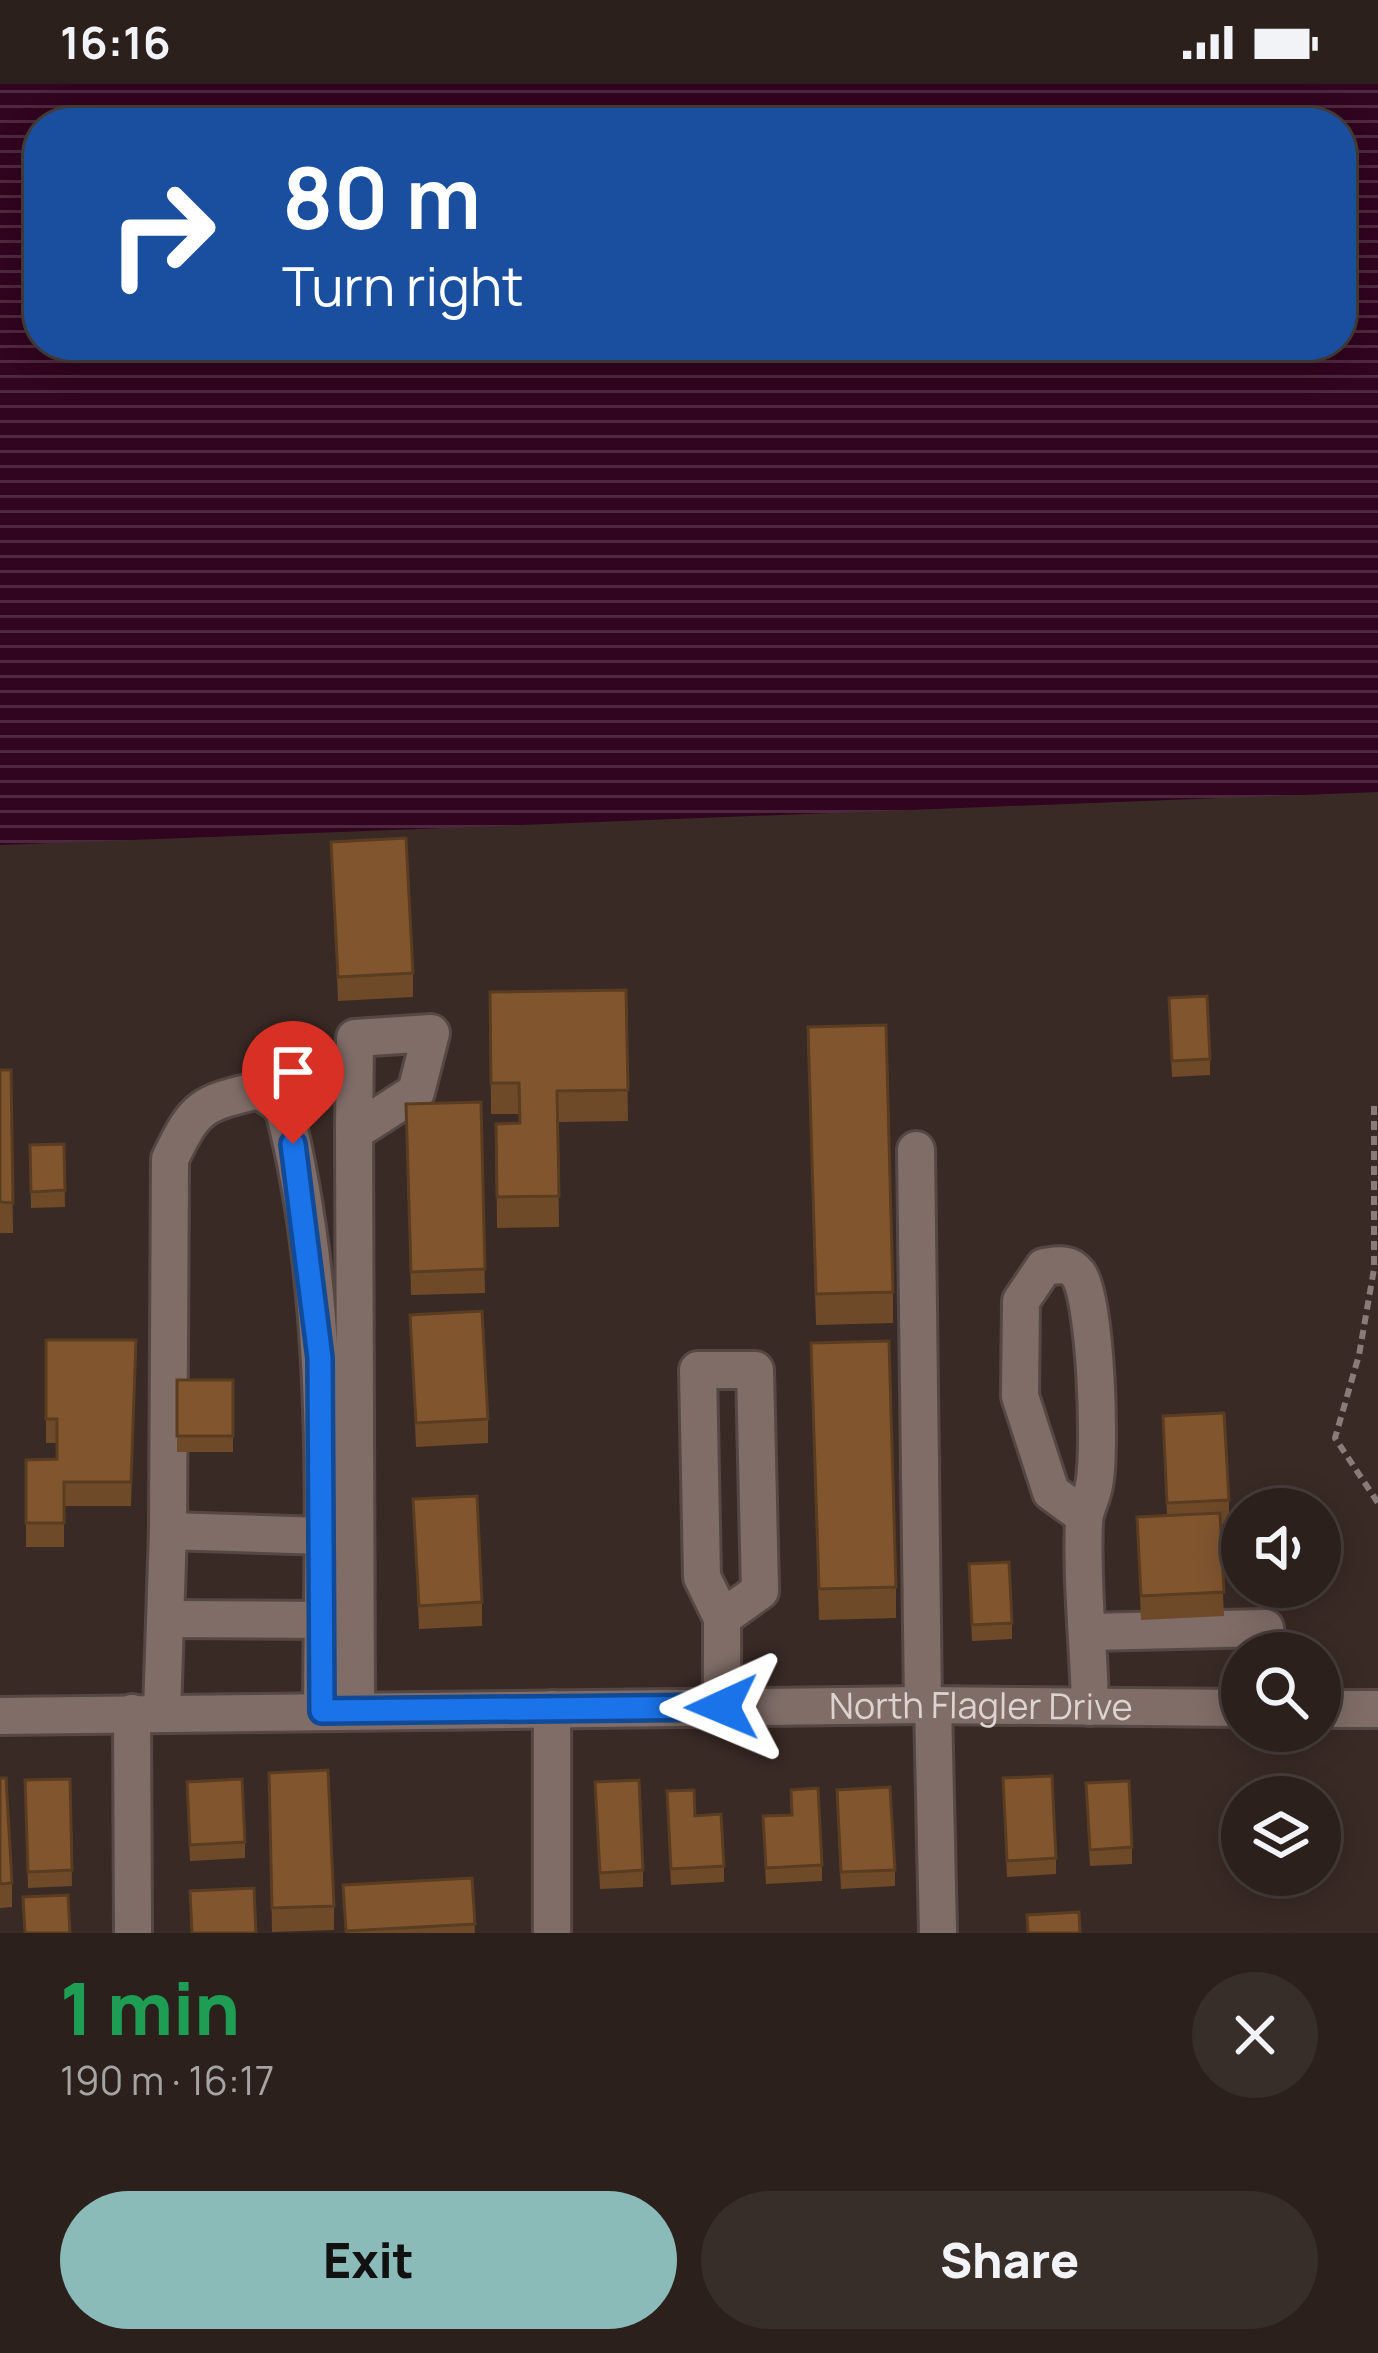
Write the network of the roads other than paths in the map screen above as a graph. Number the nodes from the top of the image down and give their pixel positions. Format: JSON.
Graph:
{"nodes":[{"id":1,"x":354,"y":1132,"type":"dead end"},
{"id":2,"x":916,"y":1150,"type":"dead end"},
{"id":3,"x":1084,"y":1516,"type":"junction"},
{"id":4,"x":169,"y":1531,"type":"junction"},
{"id":5,"x":324,"y":1536,"type":"junction"},
{"id":6,"x":722,"y":1618,"type":"junction"},
{"id":7,"x":166,"y":1619,"type":"junction"},
{"id":8,"x":323,"y":1620,"type":"junction"},
{"id":9,"x":1089,"y":1632,"type":"junction"},
{"id":10,"x":1265,"y":1632,"type":"edge"},
{"id":11,"x":928,"y":1705,"type":"junction"},
{"id":12,"x":722,"y":1707,"type":"junction"},
{"id":13,"x":1090,"y":1707,"type":"junction"},
{"id":14,"x":1221,"y":1708,"type":"edge"},
{"id":15,"x":1341,"y":1708,"type":"edge"},
{"id":16,"x":551,"y":1709,"type":"junction"},
{"id":17,"x":1378,"y":1709,"type":"edge"},
{"id":18,"x":339,"y":1711,"type":"junction"},
{"id":19,"x":147,"y":1713,"type":"junction"},
{"id":20,"x":0,"y":1716,"type":"edge"},
{"id":21,"x":133,"y":1933,"type":"edge"},
{"id":22,"x":552,"y":1933,"type":"edge"},
{"id":23,"x":938,"y":1933,"type":"edge"}],
"edges":[{"from":1,"to":18,"type":"street"},
{"from":2,"to":11,"type":"street"},
{"from":3,"to":3,"type":"street"},
{"from":3,"to":9,"type":"street"},
{"from":4,"to":5,"type":"street"},
{"from":4,"to":5,"type":"street"},
{"from":4,"to":7,"type":"street"},
{"from":5,"to":8,"type":"street"},
{"from":6,"to":6,"type":"street"},
{"from":6,"to":12,"type":"street"},
{"from":7,"to":8,"type":"street"},
{"from":7,"to":19,"type":"street"},
{"from":8,"to":18,"type":"street"},
{"from":9,"to":10,"type":"street"},
{"from":9,"to":13,"type":"street"},
{"from":11,"to":12,"type":"street","name":"North Flagler Drive"},
{"from":11,"to":13,"type":"street","name":"North Flagler Drive"},
{"from":11,"to":23,"type":"street"},
{"from":12,"to":16,"type":"street","name":"North Flagler Drive"},
{"from":13,"to":14,"type":"street","name":"North Flagler Drive"},
{"from":15,"to":17,"type":"street"},
{"from":16,"to":18,"type":"street","name":"North Flagler Drive"},
{"from":16,"to":22,"type":"street"},
{"from":18,"to":19,"type":"street","name":"North Flagler Drive"},
{"from":19,"to":20,"type":"street","name":"North Flagler Drive"},
{"from":19,"to":21,"type":"street"}]}
